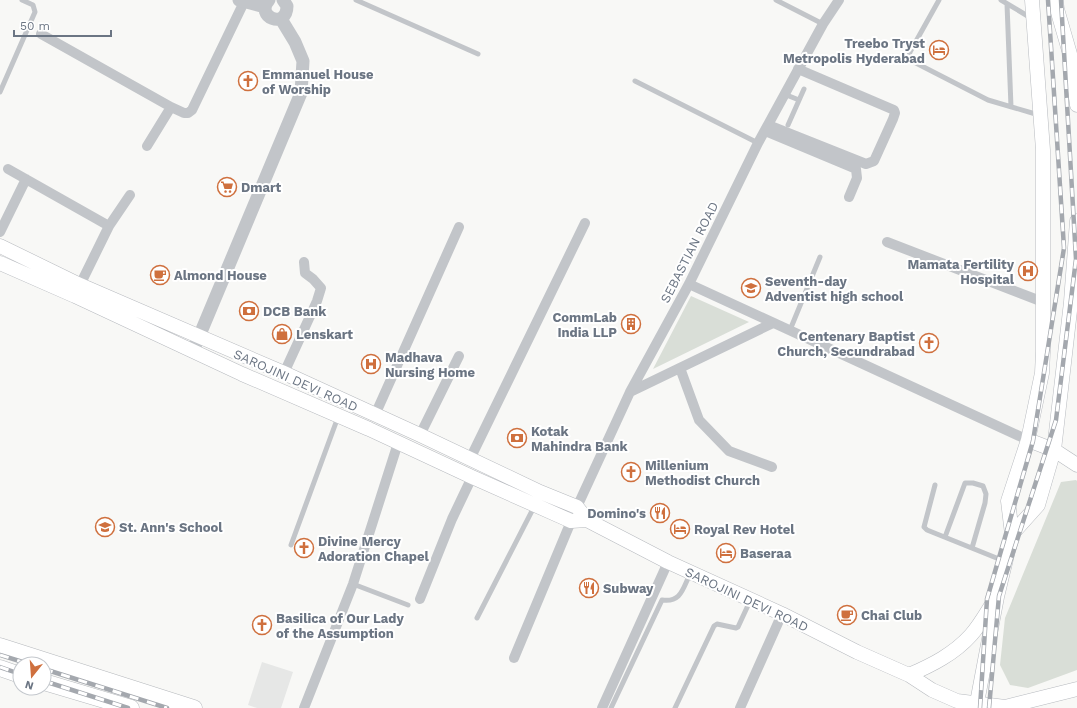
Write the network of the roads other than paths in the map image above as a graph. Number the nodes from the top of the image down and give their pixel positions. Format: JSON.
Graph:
{"nodes":[{"id":1,"x":22,"y":0,"type":"edge"},
{"id":2,"x":283,"y":0,"type":"edge"},
{"id":3,"x":356,"y":0,"type":"edge"},
{"id":4,"x":776,"y":0,"type":"edge"},
{"id":5,"x":839,"y":0,"type":"edge"},
{"id":6,"x":939,"y":0,"type":"edge"},
{"id":7,"x":1001,"y":0,"type":"edge"},
{"id":8,"x":1032,"y":0,"type":"edge"},
{"id":9,"x":1056,"y":0,"type":"edge"},
{"id":10,"x":242,"y":1,"type":"edge"},
{"id":11,"x":267,"y":4,"type":"edge"},
{"id":12,"x":1007,"y":4,"type":"junction"},
{"id":13,"x":281,"y":19,"type":"junction"},
{"id":14,"x":1033,"y":19,"type":"junction"},
{"id":15,"x":823,"y":24,"type":"junction"},
{"id":16,"x":41,"y":34,"type":"dead end"},
{"id":17,"x":478,"y":54,"type":"dead end"},
{"id":18,"x":1073,"y":54,"type":"edge"},
{"id":19,"x":798,"y":70,"type":"junction"},
{"id":20,"x":635,"y":81,"type":"dead end"},
{"id":21,"x":804,"y":89,"type":"dead end"},
{"id":22,"x":0,"y":92,"type":"edge"},
{"id":23,"x":784,"y":94,"type":"junction"},
{"id":24,"x":799,"y":100,"type":"junction"},
{"id":25,"x":1077,"y":105,"type":"edge"},
{"id":26,"x":171,"y":107,"type":"junction"},
{"id":27,"x":1011,"y":107,"type":"junction"},
{"id":28,"x":1041,"y":116,"type":"junction"},
{"id":29,"x":788,"y":125,"type":"dead end"},
{"id":30,"x":766,"y":128,"type":"junction"},
{"id":31,"x":758,"y":143,"type":"junction"},
{"id":32,"x":147,"y":146,"type":"dead end"},
{"id":33,"x":8,"y":169,"type":"dead end"},
{"id":34,"x":26,"y":179,"type":"junction"},
{"id":35,"x":130,"y":195,"type":"dead end"},
{"id":36,"x":849,"y":197,"type":"dead end"},
{"id":37,"x":1077,"y":221,"type":"edge"},
{"id":38,"x":585,"y":223,"type":"dead end"},
{"id":39,"x":109,"y":226,"type":"junction"},
{"id":40,"x":459,"y":227,"type":"dead end"},
{"id":41,"x":0,"y":232,"type":"edge"},
{"id":42,"x":887,"y":242,"type":"dead end"},
{"id":43,"x":0,"y":246,"type":"edge"},
{"id":44,"x":820,"y":257,"type":"dead end"},
{"id":45,"x":0,"y":262,"type":"edge"},
{"id":46,"x":304,"y":262,"type":"dead end"},
{"id":47,"x":689,"y":284,"type":"junction"},
{"id":48,"x":80,"y":285,"type":"junction"},
{"id":49,"x":1074,"y":297,"type":"edge"},
{"id":50,"x":1043,"y":302,"type":"junction"},
{"id":51,"x":773,"y":323,"type":"junction"},
{"id":52,"x":790,"y":330,"type":"junction"},
{"id":53,"x":199,"y":337,"type":"junction"},
{"id":54,"x":193,"y":351,"type":"junction"},
{"id":55,"x":459,"y":356,"type":"dead end"},
{"id":56,"x":680,"y":368,"type":"junction"},
{"id":57,"x":284,"y":373,"type":"junction"},
{"id":58,"x":630,"y":392,"type":"junction"},
{"id":59,"x":375,"y":415,"type":"junction"},
{"id":60,"x":339,"y":416,"type":"junction"},
{"id":61,"x":420,"y":435,"type":"junction"},
{"id":62,"x":1028,"y":440,"type":"junction"},
{"id":63,"x":398,"y":443,"type":"junction"},
{"id":64,"x":1054,"y":450,"type":"junction"},
{"id":65,"x":470,"y":459,"type":"junction"},
{"id":66,"x":1077,"y":465,"type":"edge"},
{"id":67,"x":772,"y":467,"type":"dead end"},
{"id":68,"x":472,"y":477,"type":"junction"},
{"id":69,"x":935,"y":486,"type":"dead end"},
{"id":70,"x":535,"y":505,"type":"junction"},
{"id":71,"x":577,"y":507,"type":"junction"},
{"id":72,"x":587,"y":520,"type":"junction"},
{"id":73,"x":571,"y":521,"type":"junction"},
{"id":74,"x":1012,"y":534,"type":"junction"},
{"id":75,"x":945,"y":537,"type":"junction"},
{"id":76,"x":290,"y":545,"type":"dead end"},
{"id":77,"x":972,"y":548,"type":"junction"},
{"id":78,"x":668,"y":562,"type":"junction"},
{"id":79,"x":1005,"y":562,"type":"junction"},
{"id":80,"x":691,"y":572,"type":"junction"},
{"id":81,"x":353,"y":584,"type":"junction"},
{"id":82,"x":997,"y":597,"type":"junction"},
{"id":83,"x":420,"y":599,"type":"dead end"},
{"id":84,"x":751,"y":599,"type":"junction"},
{"id":85,"x":408,"y":604,"type":"dead end"},
{"id":86,"x":782,"y":614,"type":"junction"},
{"id":87,"x":477,"y":618,"type":"dead end"},
{"id":88,"x":0,"y":646,"type":"edge"},
{"id":89,"x":514,"y":658,"type":"dead end"},
{"id":90,"x":0,"y":668,"type":"edge"},
{"id":91,"x":12,"y":672,"type":"edge"},
{"id":92,"x":909,"y":675,"type":"junction"},
{"id":93,"x":52,"y":684,"type":"edge"},
{"id":94,"x":1077,"y":689,"type":"edge"},
{"id":95,"x":976,"y":706,"type":"edge"},
{"id":96,"x":131,"y":708,"type":"edge"},
{"id":97,"x":194,"y":708,"type":"edge"},
{"id":98,"x":304,"y":708,"type":"edge"},
{"id":99,"x":602,"y":708,"type":"edge"},
{"id":100,"x":610,"y":708,"type":"edge"},
{"id":101,"x":675,"y":708,"type":"edge"},
{"id":102,"x":740,"y":708,"type":"edge"},
{"id":103,"x":1005,"y":708,"type":"edge"}],
"edges":[{"from":1,"to":22,"type":"lane"},
{"from":2,"to":13,"type":"street"},
{"from":3,"to":17,"type":"lane"},
{"from":4,"to":15,"type":"lane"},
{"from":5,"to":15,"type":"street","name":"SEBASTIAN ROAD"},
{"from":6,"to":27,"type":"lane"},
{"from":7,"to":12,"type":"lane"},
{"from":8,"to":14,"type":"main road"},
{"from":9,"to":18,"type":"main road"},
{"from":10,"to":11,"type":"street"},
{"from":10,"to":26,"type":"street"},
{"from":11,"to":13,"type":"street"},
{"from":12,"to":14,"type":"lane"},
{"from":12,"to":27,"type":"lane"},
{"from":13,"to":53,"type":"street"},
{"from":14,"to":28,"type":"main road"},
{"from":15,"to":19,"type":"street","name":"SEBASTIAN ROAD"},
{"from":16,"to":26,"type":"street"},
{"from":18,"to":25,"type":"main road"},
{"from":19,"to":23,"type":"street","name":"SEBASTIAN ROAD"},
{"from":19,"to":30,"type":"street"},
{"from":20,"to":31,"type":"lane"},
{"from":21,"to":24,"type":"lane"},
{"from":23,"to":24,"type":"lane"},
{"from":23,"to":30,"type":"street","name":"SEBASTIAN ROAD"},
{"from":24,"to":29,"type":"lane"},
{"from":26,"to":32,"type":"street"},
{"from":27,"to":28,"type":"lane"},
{"from":28,"to":50,"type":"main road"},
{"from":30,"to":31,"type":"street","name":"SEBASTIAN ROAD"},
{"from":30,"to":36,"type":"street"},
{"from":31,"to":47,"type":"street","name":"SEBASTIAN ROAD"},
{"from":33,"to":34,"type":"street"},
{"from":34,"to":39,"type":"street"},
{"from":34,"to":41,"type":"street"},
{"from":35,"to":39,"type":"street"},
{"from":37,"to":49,"type":"main road"},
{"from":38,"to":65,"type":"street"},
{"from":39,"to":48,"type":"street"},
{"from":40,"to":59,"type":"street"},
{"from":42,"to":50,"type":"street"},
{"from":43,"to":48,"type":"main road","name":"SAROJINI DEVI ROAD"},
{"from":44,"to":52,"type":"lane"},
{"from":45,"to":54,"type":"main road","name":"SAROJINI DEVI ROAD"},
{"from":46,"to":57,"type":"street"},
{"from":47,"to":51,"type":"street"},
{"from":47,"to":58,"type":"street","name":"SEBASTIAN ROAD"},
{"from":48,"to":53,"type":"main road","name":"SAROJINI DEVI ROAD"},
{"from":49,"to":64,"type":"main road"},
{"from":50,"to":62,"type":"main road"},
{"from":51,"to":52,"type":"street"},
{"from":51,"to":56,"type":"street"},
{"from":52,"to":62,"type":"street"},
{"from":53,"to":54,"type":"street"},
{"from":53,"to":57,"type":"main road","name":"SAROJINI DEVI ROAD"},
{"from":54,"to":60,"type":"main road","name":"SAROJINI DEVI ROAD"},
{"from":55,"to":61,"type":"street"},
{"from":56,"to":58,"type":"street"},
{"from":56,"to":67,"type":"street"},
{"from":57,"to":59,"type":"main road","name":"SAROJINI DEVI ROAD"},
{"from":58,"to":71,"type":"street","name":"SEBASTIAN ROAD"},
{"from":59,"to":61,"type":"main road","name":"SAROJINI DEVI ROAD"},
{"from":60,"to":63,"type":"main road","name":"SAROJINI DEVI ROAD"},
{"from":60,"to":76,"type":"lane"},
{"from":61,"to":65,"type":"main road","name":"SAROJINI DEVI ROAD"},
{"from":62,"to":64,"type":"main road"},
{"from":62,"to":74,"type":"main road"},
{"from":63,"to":68,"type":"main road","name":"SAROJINI DEVI ROAD"},
{"from":63,"to":81,"type":"street"},
{"from":64,"to":66,"type":"main road"},
{"from":64,"to":74,"type":"main road"},
{"from":65,"to":71,"type":"main road","name":"SAROJINI DEVI ROAD"},
{"from":68,"to":70,"type":"main road","name":"SAROJINI DEVI ROAD"},
{"from":68,"to":83,"type":"street"},
{"from":69,"to":75,"type":"lane"},
{"from":70,"to":73,"type":"main road","name":"SAROJINI DEVI ROAD"},
{"from":70,"to":87,"type":"lane"},
{"from":71,"to":72,"type":"main road","name":"SAROJINI DEVI ROAD"},
{"from":71,"to":73,"type":"street","name":"SEBASTIAN ROAD"},
{"from":72,"to":73,"type":"main road","name":"SAROJINI DEVI ROAD"},
{"from":72,"to":78,"type":"main road","name":"SAROJINI DEVI ROAD"},
{"from":73,"to":89,"type":"street","name":"SEBASTIAN ROAD"},
{"from":74,"to":79,"type":"main road"},
{"from":75,"to":77,"type":"lane"},
{"from":75,"to":77,"type":"lane"},
{"from":77,"to":79,"type":"lane"},
{"from":78,"to":80,"type":"main road","name":"SAROJINI DEVI ROAD"},
{"from":78,"to":99,"type":"street"},
{"from":79,"to":82,"type":"main road"},
{"from":80,"to":84,"type":"main road","name":"SAROJINI DEVI ROAD"},
{"from":80,"to":100,"type":"lane"},
{"from":81,"to":85,"type":"lane"},
{"from":81,"to":98,"type":"street"},
{"from":82,"to":92,"type":"main road"},
{"from":82,"to":95,"type":"main road"},
{"from":84,"to":86,"type":"main road","name":"SAROJINI DEVI ROAD"},
{"from":84,"to":101,"type":"lane"},
{"from":86,"to":92,"type":"main road","name":"SAROJINI DEVI ROAD"},
{"from":86,"to":102,"type":"street"},
{"from":88,"to":97,"type":"main road"},
{"from":90,"to":91,"type":"main road"},
{"from":92,"to":95,"type":"main road","name":"SAROJINI DEVI ROAD"},
{"from":93,"to":96,"type":"main road"},
{"from":94,"to":103,"type":"main road","name":"SAROJINI DEVI ROAD"},
{"from":95,"to":103,"type":"main road","name":"SAROJINI DEVI ROAD"}]}
